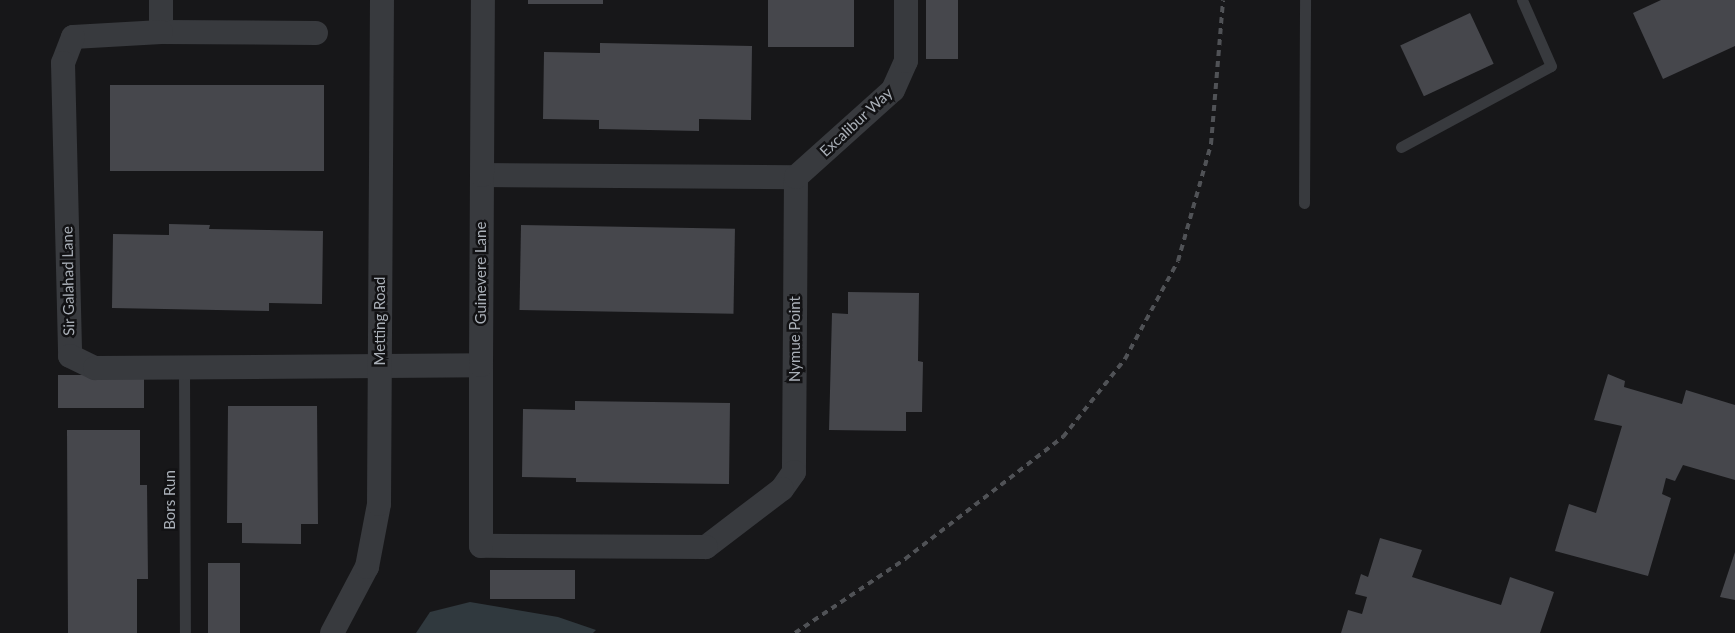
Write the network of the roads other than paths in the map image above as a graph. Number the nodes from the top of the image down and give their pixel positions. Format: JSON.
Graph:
{"nodes":[{"id":1,"x":162,"y":0,"type":"edge"},
{"id":2,"x":382,"y":0,"type":"edge"},
{"id":3,"x":482,"y":0,"type":"edge"},
{"id":4,"x":906,"y":0,"type":"edge"},
{"id":5,"x":1305,"y":0,"type":"edge"},
{"id":6,"x":1522,"y":0,"type":"edge"},
{"id":7,"x":161,"y":32,"type":"junction"},
{"id":8,"x":316,"y":33,"type":"dead end"},
{"id":9,"x":1401,"y":147,"type":"dead end"},
{"id":10,"x":482,"y":175,"type":"junction"},
{"id":11,"x":796,"y":177,"type":"junction"},
{"id":12,"x":1304,"y":203,"type":"dead end"},
{"id":13,"x":380,"y":364,"type":"junction"},
{"id":14,"x":481,"y":365,"type":"junction"},
{"id":15,"x":184,"y":367,"type":"junction"},
{"id":16,"x":481,"y":546,"type":"joint"},
{"id":17,"x":185,"y":633,"type":"edge"},
{"id":18,"x":332,"y":633,"type":"edge"}],
"edges":[{"from":1,"to":7,"type":"street"},
{"from":2,"to":13,"type":"street","name":"Metting Road"},
{"from":3,"to":10,"type":"street","name":"Guinevere Lane"},
{"from":4,"to":11,"type":"street","name":"Excalibur Way"},
{"from":5,"to":12,"type":"lane"},
{"from":6,"to":9,"type":"lane"},
{"from":7,"to":8,"type":"street","name":"Sir Galahad Lane"},
{"from":7,"to":15,"type":"street","name":"Sir Galahad Lane"},
{"from":10,"to":11,"type":"street"},
{"from":10,"to":14,"type":"street","name":"Guinevere Lane"},
{"from":11,"to":16,"type":"street","name":"Nymue Point"},
{"from":13,"to":14,"type":"street","name":"Sir Galahad Lane"},
{"from":13,"to":15,"type":"street","name":"Sir Galahad Lane"},
{"from":13,"to":18,"type":"street","name":"Metting Road"},
{"from":14,"to":16,"type":"street","name":"Guinevere Lane"},
{"from":15,"to":17,"type":"lane","name":"Bors Run"}]}
